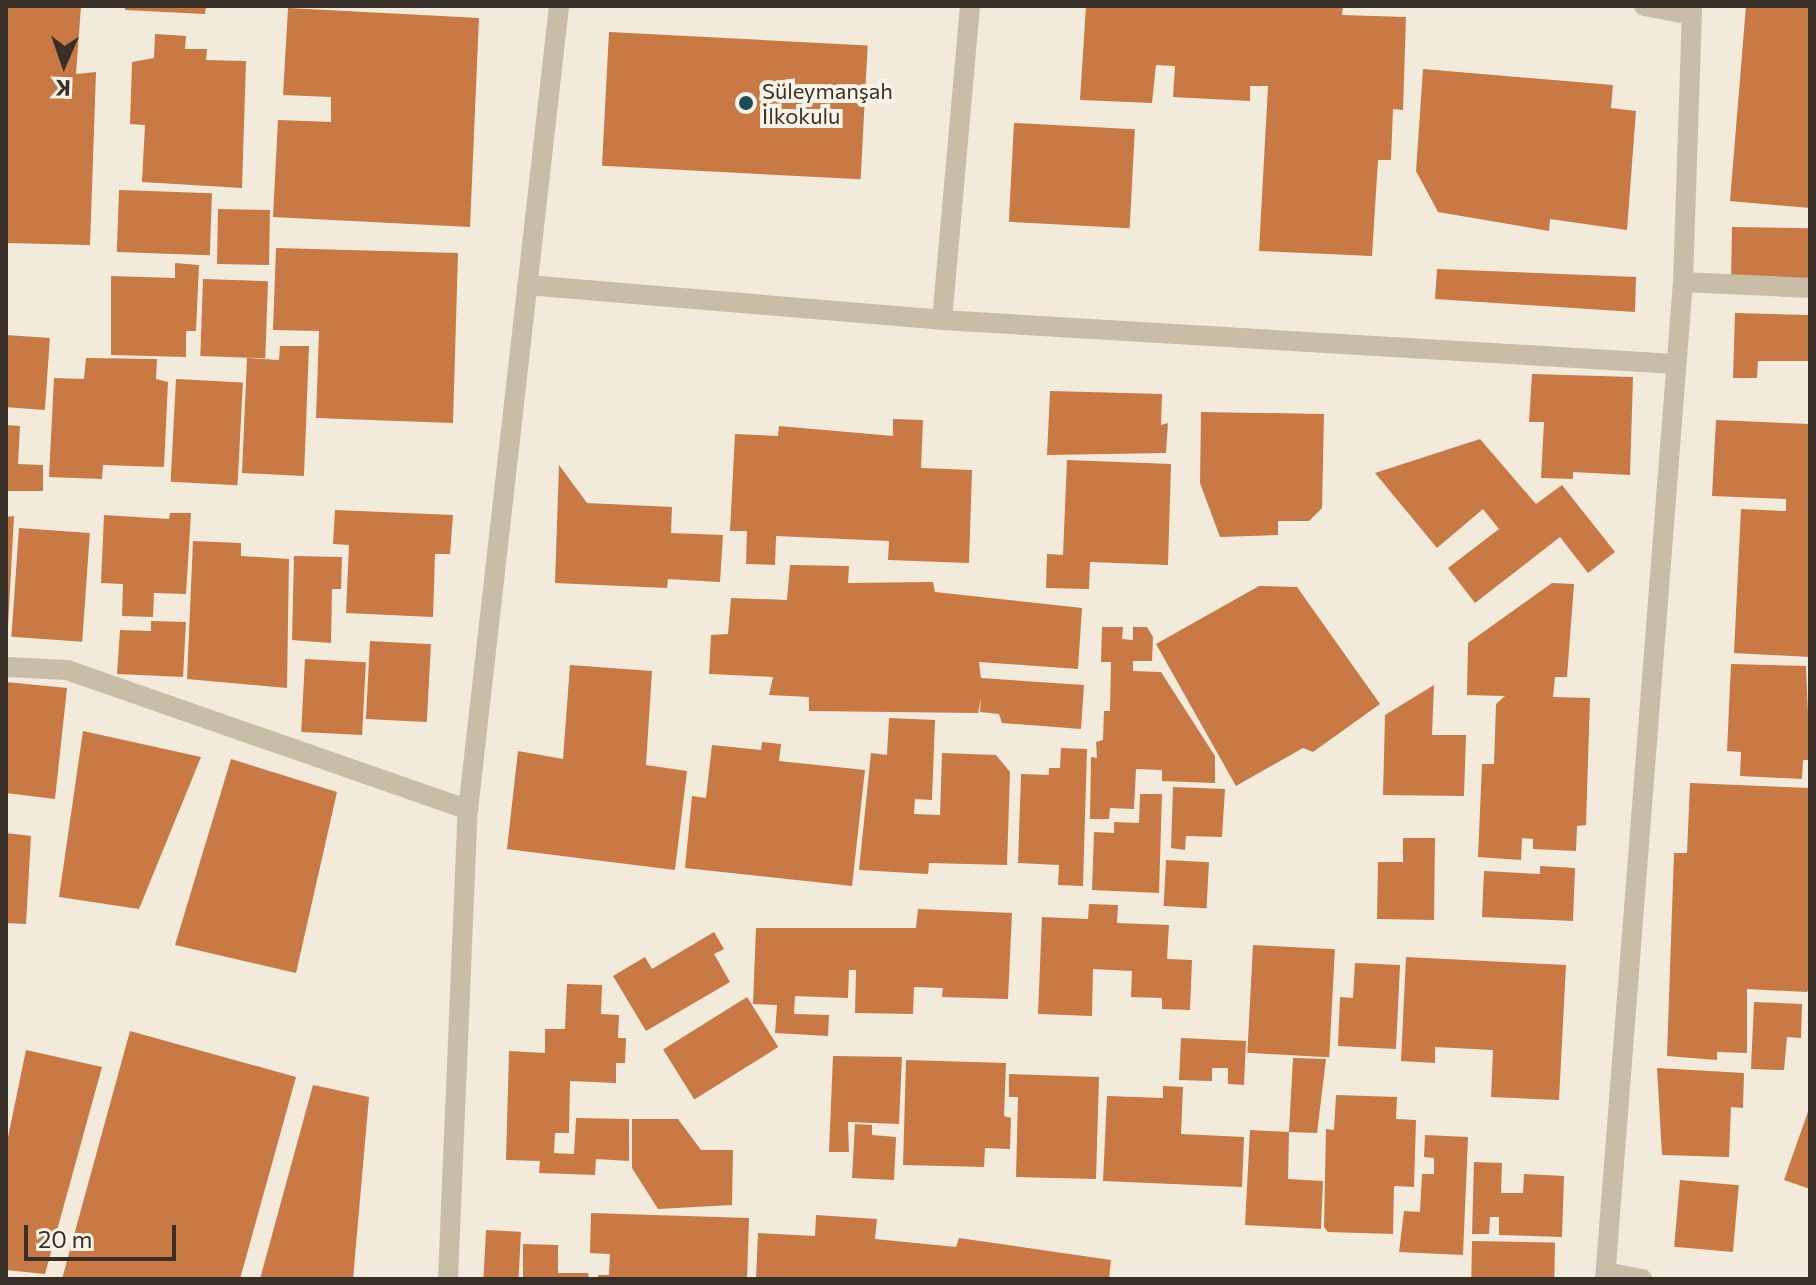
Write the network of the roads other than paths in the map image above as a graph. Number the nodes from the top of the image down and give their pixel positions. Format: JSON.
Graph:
{"nodes":[{"id":1,"x":559,"y":6,"type":"edge"},
{"id":2,"x":970,"y":6,"type":"edge"},
{"id":3,"x":1644,"y":6,"type":"edge"},
{"id":4,"x":1692,"y":10,"type":"edge"},
{"id":5,"x":1683,"y":282,"type":"junction"},
{"id":6,"x":527,"y":285,"type":"junction"},
{"id":7,"x":1810,"y":288,"type":"edge"},
{"id":8,"x":942,"y":320,"type":"junction"},
{"id":9,"x":1676,"y":364,"type":"junction"},
{"id":10,"x":6,"y":667,"type":"edge"},
{"id":11,"x":468,"y":810,"type":"junction"},
{"id":12,"x":1605,"y":1276,"type":"edge"},
{"id":13,"x":448,"y":1279,"type":"edge"},
{"id":14,"x":1642,"y":1279,"type":"edge"}],
"edges":[{"from":1,"to":6,"type":"street"},
{"from":2,"to":8,"type":"street"},
{"from":3,"to":4,"type":"street"},
{"from":4,"to":5,"type":"street"},
{"from":5,"to":7,"type":"street"},
{"from":5,"to":9,"type":"street"},
{"from":6,"to":8,"type":"street"},
{"from":6,"to":11,"type":"street"},
{"from":8,"to":9,"type":"street"},
{"from":9,"to":12,"type":"street"},
{"from":10,"to":11,"type":"street"},
{"from":11,"to":13,"type":"street"},
{"from":12,"to":14,"type":"street"}]}
